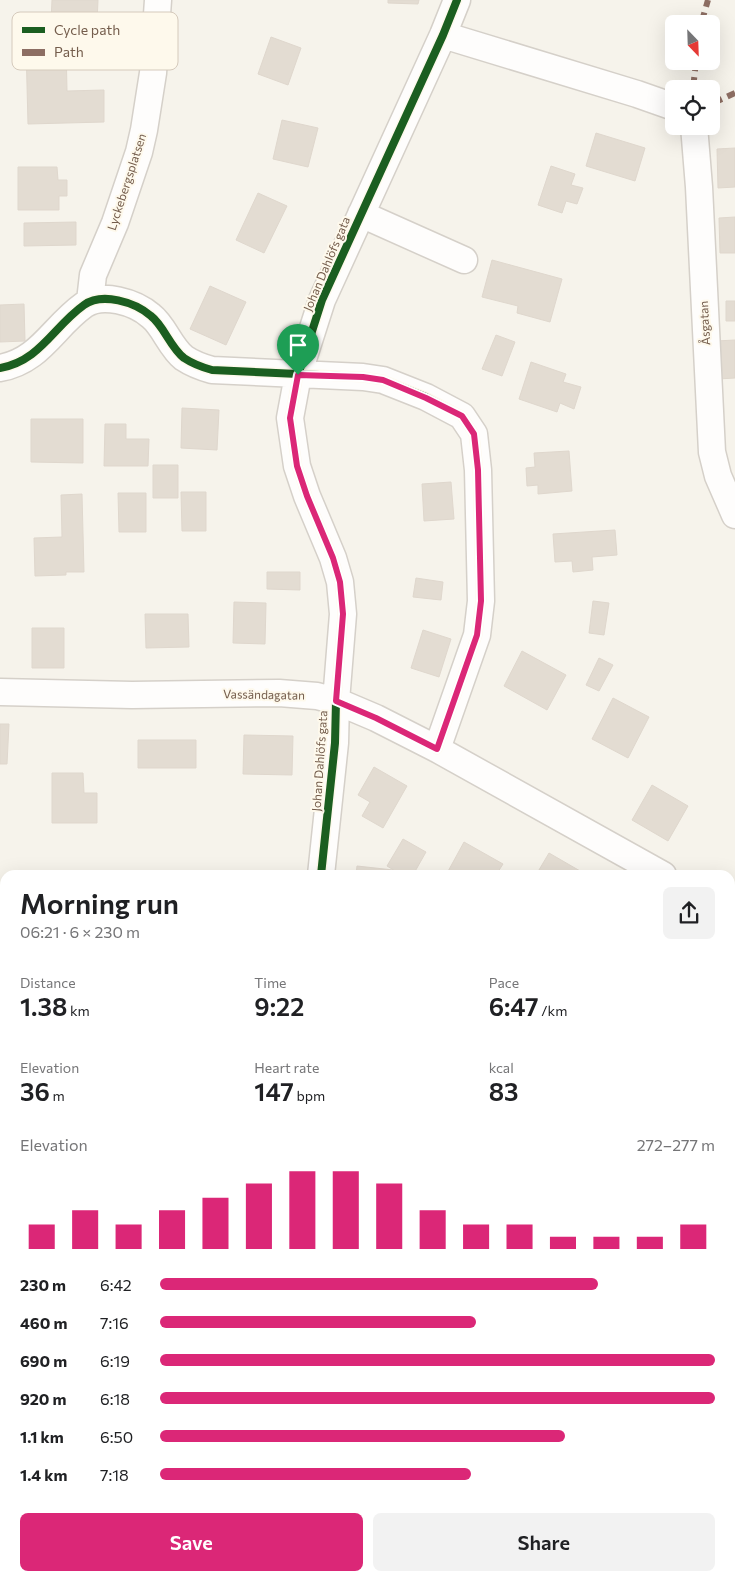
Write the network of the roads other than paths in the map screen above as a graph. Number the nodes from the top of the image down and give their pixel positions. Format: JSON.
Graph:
{"nodes":[{"id":1,"x":457,"y":0,"type":"edge"},
{"id":2,"x":443,"y":35,"type":"junction"},
{"id":3,"x":153,"y":70,"type":"edge"},
{"id":4,"x":665,"y":104,"type":"edge"},
{"id":5,"x":695,"y":135,"type":"edge"},
{"id":6,"x":361,"y":214,"type":"junction"},
{"id":7,"x":464,"y":260,"type":"dead end"},
{"id":8,"x":90,"y":301,"type":"junction"},
{"id":9,"x":0,"y":368,"type":"edge"},
{"id":10,"x":298,"y":375,"type":"junction"},
{"id":11,"x":735,"y":515,"type":"edge"},
{"id":12,"x":0,"y":692,"type":"edge"},
{"id":13,"x":336,"y":701,"type":"junction"},
{"id":14,"x":437,"y":749,"type":"junction"},
{"id":15,"x":322,"y":870,"type":"edge"},
{"id":16,"x":654,"y":870,"type":"edge"}],
"edges":[{"from":1,"to":2,"type":"street","name":"Johan Dahlöfs gata"},
{"from":2,"to":4,"type":"street"},
{"from":2,"to":6,"type":"street","name":"Johan Dahlöfs gata"},
{"from":3,"to":8,"type":"street","name":"Lyckebergsplatsen"},
{"from":5,"to":11,"type":"street","name":"Åsgatan"},
{"from":6,"to":7,"type":"street","name":"Johan Dahlöfs gata"},
{"from":6,"to":10,"type":"street","name":"Johan Dahlöfs gata"},
{"from":8,"to":9,"type":"street"},
{"from":8,"to":10,"type":"street"},
{"from":10,"to":13,"type":"street","name":"Johan Dahlöfs gata"},
{"from":10,"to":14,"type":"street"},
{"from":12,"to":13,"type":"street","name":"Vassändagatan"},
{"from":13,"to":14,"type":"street","name":"Vassändagatan"},
{"from":13,"to":15,"type":"street","name":"Johan Dahlöfs gata"},
{"from":14,"to":16,"type":"street","name":"Vassändagatan"}]}
